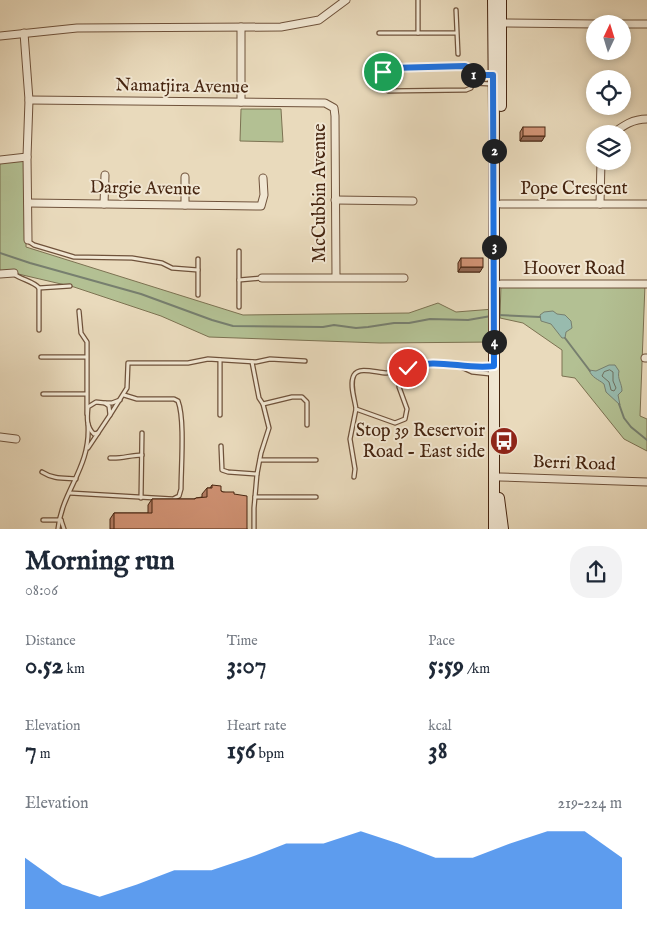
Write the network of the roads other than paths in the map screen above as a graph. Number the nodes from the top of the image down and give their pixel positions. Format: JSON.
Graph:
{"nodes":[{"id":1,"x":346,"y":0,"type":"edge"},
{"id":2,"x":418,"y":0,"type":"edge"},
{"id":3,"x":493,"y":0,"type":"edge"},
{"id":4,"x":501,"y":0,"type":"edge"},
{"id":5,"x":456,"y":10,"type":"dead end"},
{"id":6,"x":497,"y":23,"type":"junction"},
{"id":7,"x":586,"y":24,"type":"edge"},
{"id":8,"x":631,"y":24,"type":"edge"},
{"id":9,"x":647,"y":24,"type":"edge"},
{"id":10,"x":241,"y":28,"type":"junction"},
{"id":11,"x":24,"y":33,"type":"junction"},
{"id":12,"x":379,"y":33,"type":"dead end"},
{"id":13,"x":418,"y":33,"type":"junction"},
{"id":14,"x":456,"y":33,"type":"junction"},
{"id":15,"x":0,"y":36,"type":"edge"},
{"id":16,"x":458,"y":54,"type":"dead end"},
{"id":17,"x":473,"y":75,"type":"junction"},
{"id":18,"x":493,"y":80,"type":"junction"},
{"id":19,"x":472,"y":83,"type":"junction"},
{"id":20,"x":29,"y":100,"type":"junction"},
{"id":21,"x":241,"y":102,"type":"junction"},
{"id":22,"x":334,"y":108,"type":"joint"},
{"id":23,"x":647,"y":119,"type":"edge"},
{"id":24,"x":624,"y":125,"type":"edge"},
{"id":25,"x":27,"y":157,"type":"junction"},
{"id":26,"x":0,"y":160,"type":"edge"},
{"id":27,"x":601,"y":170,"type":"edge"},
{"id":28,"x":105,"y":175,"type":"dead end"},
{"id":29,"x":185,"y":177,"type":"dead end"},
{"id":30,"x":263,"y":178,"type":"dead end"},
{"id":31,"x":336,"y":200,"type":"junction"},
{"id":32,"x":413,"y":200,"type":"dead end"},
{"id":33,"x":28,"y":203,"type":"junction"},
{"id":34,"x":104,"y":204,"type":"junction"},
{"id":35,"x":498,"y":204,"type":"junction"},
{"id":36,"x":600,"y":204,"type":"junction"},
{"id":37,"x":647,"y":204,"type":"edge"},
{"id":38,"x":185,"y":205,"type":"junction"},
{"id":39,"x":28,"y":240,"type":"joint"},
{"id":40,"x":239,"y":252,"type":"dead end"},
{"id":41,"x":198,"y":259,"type":"dead end"},
{"id":42,"x":198,"y":270,"type":"junction"},
{"id":43,"x":14,"y":273,"type":"joint"},
{"id":44,"x":0,"y":274,"type":"edge"},
{"id":45,"x":336,"y":277,"type":"junction"},
{"id":46,"x":262,"y":278,"type":"joint"},
{"id":47,"x":404,"y":278,"type":"dead end"},
{"id":48,"x":239,"y":280,"type":"junction"},
{"id":49,"x":497,"y":284,"type":"junction"},
{"id":50,"x":647,"y":284,"type":"edge"},
{"id":51,"x":70,"y":286,"type":"dead end"},
{"id":52,"x":39,"y":288,"type":"junction"},
{"id":53,"x":198,"y":295,"type":"dead end"},
{"id":54,"x":240,"y":307,"type":"dead end"},
{"id":55,"x":79,"y":311,"type":"dead end"},
{"id":56,"x":497,"y":326,"type":"junction"},
{"id":57,"x":39,"y":330,"type":"dead end"},
{"id":58,"x":41,"y":357,"type":"dead end"},
{"id":59,"x":86,"y":358,"type":"junction"},
{"id":60,"x":220,"y":360,"type":"junction"},
{"id":61,"x":305,"y":361,"type":"dead end"},
{"id":62,"x":252,"y":362,"type":"junction"},
{"id":63,"x":458,"y":366,"type":"junction"},
{"id":64,"x":494,"y":370,"type":"junction"},
{"id":65,"x":400,"y":371,"type":"junction"},
{"id":66,"x":43,"y":394,"type":"dead end"},
{"id":67,"x":86,"y":394,"type":"junction"},
{"id":68,"x":124,"y":395,"type":"junction"},
{"id":69,"x":121,"y":400,"type":"junction"},
{"id":70,"x":96,"y":402,"type":"junction"},
{"id":71,"x":105,"y":403,"type":"junction"},
{"id":72,"x":263,"y":404,"type":"junction"},
{"id":73,"x":356,"y":409,"type":"junction"},
{"id":74,"x":87,"y":414,"type":"junction"},
{"id":75,"x":220,"y":415,"type":"dead end"},
{"id":76,"x":110,"y":416,"type":"junction"},
{"id":77,"x":88,"y":424,"type":"junction"},
{"id":78,"x":307,"y":425,"type":"dead end"},
{"id":79,"x":98,"y":433,"type":"junction"},
{"id":80,"x":142,"y":433,"type":"dead end"},
{"id":81,"x":0,"y":437,"type":"edge"},
{"id":82,"x":16,"y":439,"type":"dead end"},
{"id":83,"x":221,"y":446,"type":"dead end"},
{"id":84,"x":87,"y":450,"type":"junction"},
{"id":85,"x":142,"y":455,"type":"junction"},
{"id":86,"x":110,"y":458,"type":"dead end"},
{"id":87,"x":260,"y":460,"type":"junction"},
{"id":88,"x":316,"y":460,"type":"dead end"},
{"id":89,"x":42,"y":472,"type":"dead end"},
{"id":90,"x":257,"y":474,"type":"junction"},
{"id":91,"x":354,"y":477,"type":"dead end"},
{"id":92,"x":497,"y":477,"type":"junction"},
{"id":93,"x":76,"y":479,"type":"junction"},
{"id":94,"x":647,"y":482,"type":"edge"},
{"id":95,"x":70,"y":493,"type":"junction"},
{"id":96,"x":255,"y":497,"type":"junction"},
{"id":97,"x":316,"y":497,"type":"dead end"},
{"id":98,"x":141,"y":498,"type":"junction"},
{"id":99,"x":43,"y":520,"type":"dead end"},
{"id":100,"x":61,"y":520,"type":"junction"},
{"id":101,"x":58,"y":529,"type":"edge"},
{"id":102,"x":64,"y":529,"type":"edge"},
{"id":103,"x":254,"y":529,"type":"edge"},
{"id":104,"x":494,"y":529,"type":"edge"},
{"id":105,"x":501,"y":529,"type":"edge"}],
"edges":[{"from":1,"to":10,"type":"street"},
{"from":2,"to":13,"type":"lane"},
{"from":3,"to":6,"type":"main road"},
{"from":4,"to":6,"type":"main road"},
{"from":5,"to":14,"type":"lane"},
{"from":6,"to":7,"type":"street"},
{"from":6,"to":18,"type":"main road"},
{"from":6,"to":35,"type":"main road"},
{"from":8,"to":9,"type":"street"},
{"from":10,"to":11,"type":"street"},
{"from":10,"to":21,"type":"street"},
{"from":11,"to":15,"type":"street"},
{"from":11,"to":20,"type":"street"},
{"from":12,"to":13,"type":"lane"},
{"from":13,"to":14,"type":"lane"},
{"from":14,"to":16,"type":"lane"},
{"from":17,"to":18,"type":"lane"},
{"from":17,"to":19,"type":"lane"},
{"from":17,"to":19,"type":"lane"},
{"from":18,"to":19,"type":"lane"},
{"from":18,"to":35,"type":"main road"},
{"from":20,"to":21,"type":"street","name":"Namatjira Avenue"},
{"from":20,"to":25,"type":"street"},
{"from":21,"to":22,"type":"street","name":"Namatjira Avenue"},
{"from":22,"to":31,"type":"street","name":"McCubbin Avenue"},
{"from":23,"to":24,"type":"street"},
{"from":25,"to":26,"type":"street"},
{"from":25,"to":33,"type":"street"},
{"from":27,"to":36,"type":"street"},
{"from":28,"to":34,"type":"street"},
{"from":29,"to":38,"type":"street"},
{"from":30,"to":38,"type":"street","name":"Dargie Avenue"},
{"from":31,"to":32,"type":"street"},
{"from":31,"to":45,"type":"street","name":"McCubbin Avenue"},
{"from":33,"to":34,"type":"street","name":"Dargie Avenue"},
{"from":33,"to":39,"type":"street"},
{"from":34,"to":38,"type":"street","name":"Dargie Avenue"},
{"from":35,"to":36,"type":"street","name":"Pope Crescent"},
{"from":35,"to":49,"type":"main road"},
{"from":36,"to":37,"type":"street","name":"Pope Crescent"},
{"from":39,"to":42,"type":"lane"},
{"from":40,"to":48,"type":"lane"},
{"from":41,"to":42,"type":"lane"},
{"from":42,"to":53,"type":"lane"},
{"from":43,"to":44,"type":"street"},
{"from":43,"to":52,"type":"lane"},
{"from":45,"to":46,"type":"street"},
{"from":45,"to":47,"type":"street"},
{"from":46,"to":48,"type":"lane"},
{"from":48,"to":54,"type":"lane"},
{"from":49,"to":50,"type":"street","name":"Hoover Road"},
{"from":49,"to":56,"type":"main road"},
{"from":51,"to":52,"type":"lane"},
{"from":52,"to":57,"type":"lane"},
{"from":55,"to":59,"type":"lane"},
{"from":56,"to":64,"type":"main road"},
{"from":56,"to":92,"type":"main road"},
{"from":58,"to":59,"type":"lane"},
{"from":59,"to":67,"type":"lane"},
{"from":60,"to":62,"type":"lane"},
{"from":60,"to":68,"type":"lane"},
{"from":60,"to":75,"type":"lane"},
{"from":61,"to":62,"type":"lane"},
{"from":62,"to":72,"type":"lane"},
{"from":63,"to":64,"type":"lane"},
{"from":63,"to":64,"type":"lane"},
{"from":63,"to":65,"type":"lane"},
{"from":64,"to":92,"type":"main road"},
{"from":65,"to":73,"type":"lane"},
{"from":65,"to":73,"type":"lane"},
{"from":66,"to":67,"type":"lane"},
{"from":67,"to":70,"type":"lane"},
{"from":67,"to":74,"type":"lane"},
{"from":68,"to":69,"type":"lane"},
{"from":68,"to":98,"type":"lane"},
{"from":69,"to":71,"type":"lane"},
{"from":69,"to":76,"type":"lane"},
{"from":70,"to":71,"type":"lane"},
{"from":70,"to":74,"type":"lane"},
{"from":71,"to":76,"type":"lane"},
{"from":72,"to":78,"type":"lane"},
{"from":72,"to":87,"type":"lane"},
{"from":73,"to":91,"type":"lane"},
{"from":74,"to":77,"type":"lane"},
{"from":76,"to":79,"type":"lane"},
{"from":77,"to":79,"type":"lane"},
{"from":77,"to":84,"type":"lane"},
{"from":79,"to":84,"type":"lane"},
{"from":80,"to":85,"type":"lane"},
{"from":81,"to":82,"type":"street"},
{"from":83,"to":90,"type":"lane"},
{"from":84,"to":93,"type":"lane"},
{"from":85,"to":86,"type":"lane"},
{"from":85,"to":98,"type":"lane"},
{"from":87,"to":88,"type":"lane"},
{"from":87,"to":90,"type":"lane"},
{"from":89,"to":93,"type":"lane"},
{"from":90,"to":96,"type":"lane"},
{"from":92,"to":94,"type":"street","name":"Berri Road"},
{"from":92,"to":104,"type":"main road"},
{"from":92,"to":105,"type":"main road"},
{"from":93,"to":95,"type":"lane"},
{"from":95,"to":98,"type":"lane"},
{"from":95,"to":100,"type":"lane"},
{"from":96,"to":97,"type":"lane"},
{"from":96,"to":103,"type":"lane"},
{"from":99,"to":100,"type":"lane"},
{"from":100,"to":101,"type":"lane"},
{"from":100,"to":102,"type":"lane"}]}
